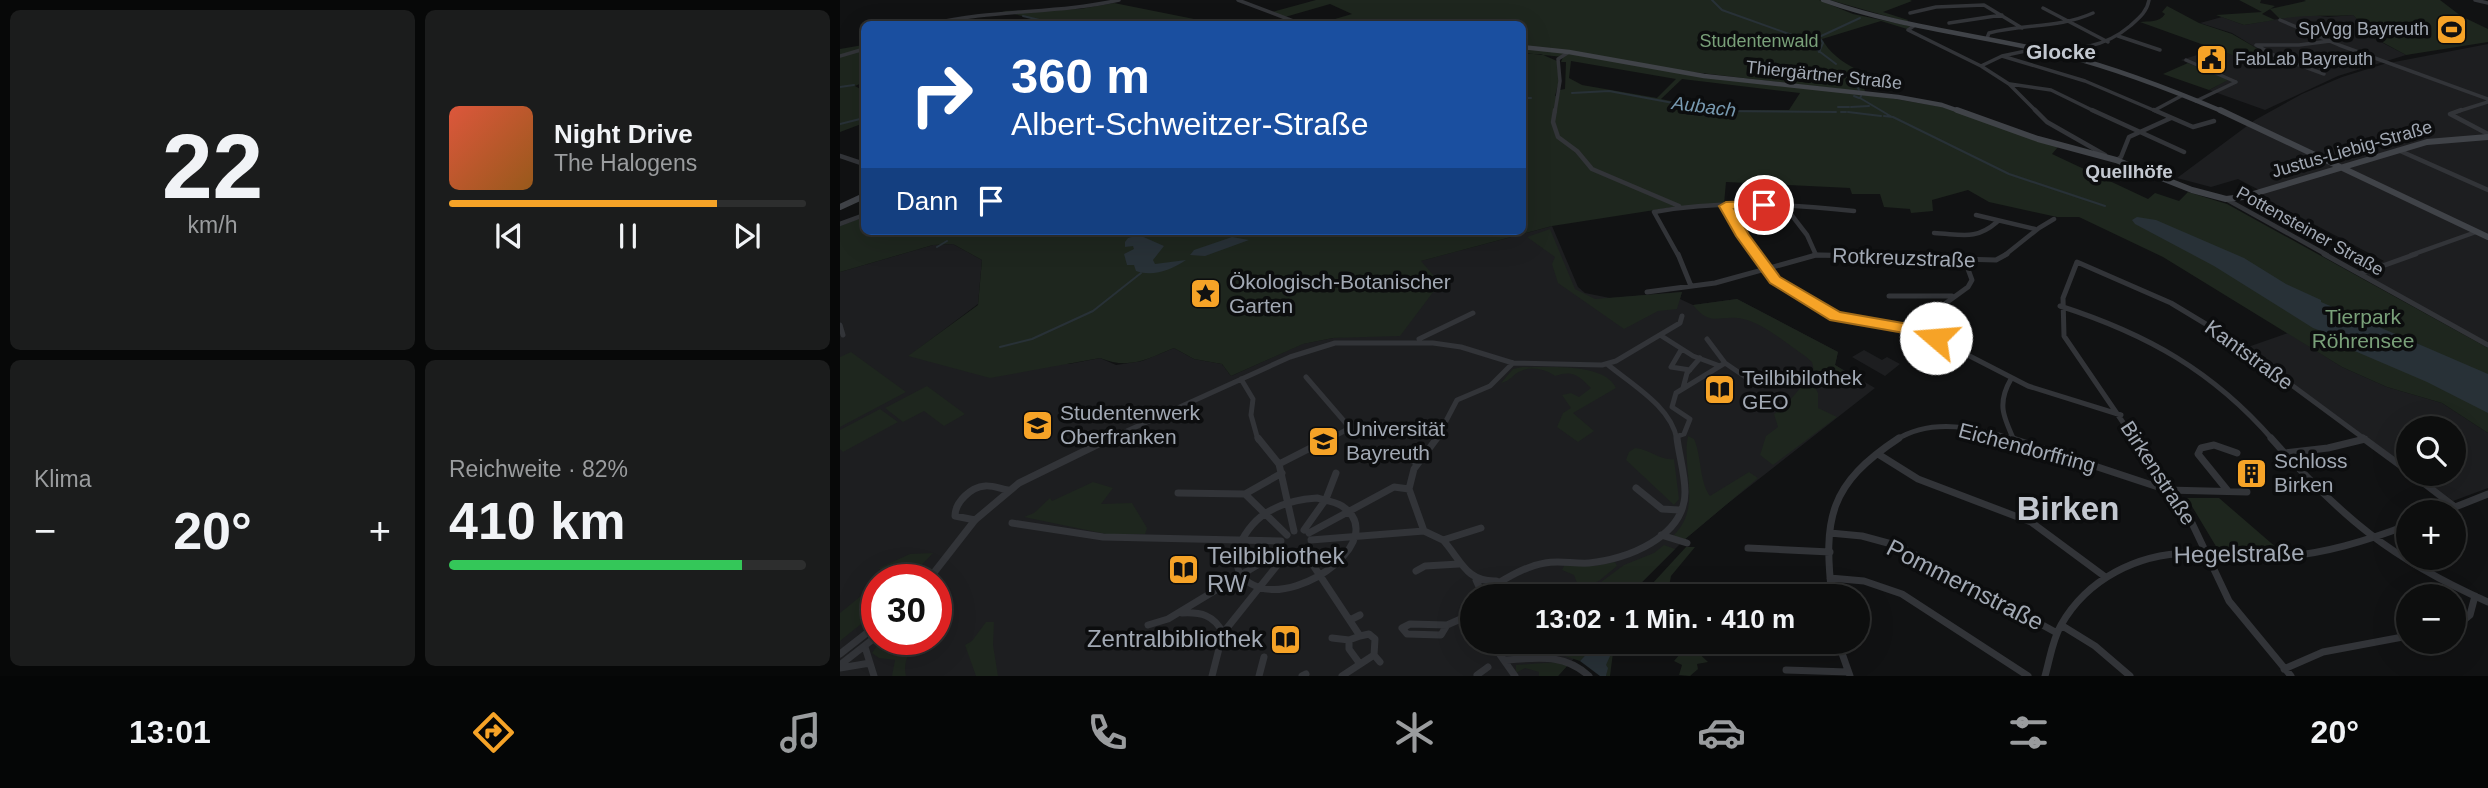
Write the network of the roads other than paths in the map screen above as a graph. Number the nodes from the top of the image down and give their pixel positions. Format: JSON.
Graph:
{"nodes":[{"id":1,"x":1119,"y":0,"type":"edge"},
{"id":2,"x":1238,"y":0,"type":"edge"},
{"id":3,"x":1823,"y":0,"type":"edge"},
{"id":4,"x":2149,"y":0,"type":"edge"},
{"id":5,"x":2475,"y":0,"type":"edge"},
{"id":6,"x":2488,"y":3,"type":"edge"},
{"id":7,"x":2043,"y":8,"type":"dead end"},
{"id":8,"x":1910,"y":13,"type":"dead end"},
{"id":9,"x":2092,"y":13,"type":"dead end"},
{"id":10,"x":2002,"y":15,"type":"junction"},
{"id":11,"x":2280,"y":20,"type":"dead end"},
{"id":12,"x":946,"y":21,"type":"edge"},
{"id":13,"x":1293,"y":21,"type":"edge"},
{"id":14,"x":1950,"y":23,"type":"dead end"},
{"id":15,"x":2070,"y":23,"type":"junction"},
{"id":16,"x":1915,"y":25,"type":"junction"},
{"id":17,"x":2022,"y":27,"type":"junction"},
{"id":18,"x":2118,"y":36,"type":"junction"},
{"id":19,"x":1987,"y":38,"type":"junction"},
{"id":20,"x":2108,"y":41,"type":"junction"},
{"id":21,"x":2330,"y":41,"type":"junction"},
{"id":22,"x":1526,"y":47,"type":"edge"},
{"id":23,"x":2040,"y":49,"type":"junction"},
{"id":24,"x":861,"y":50,"type":"edge"},
{"id":25,"x":2070,"y":50,"type":"junction"},
{"id":26,"x":2160,"y":50,"type":"dead end"},
{"id":27,"x":1569,"y":52,"type":"junction"},
{"id":28,"x":2062,"y":54,"type":"junction"},
{"id":29,"x":840,"y":56,"type":"edge"},
{"id":30,"x":2002,"y":56,"type":"junction"},
{"id":31,"x":2186,"y":60,"type":"dead end"},
{"id":32,"x":1981,"y":65,"type":"junction"},
{"id":33,"x":2323,"y":74,"type":"dead end"},
{"id":34,"x":2009,"y":84,"type":"junction"},
{"id":35,"x":2183,"y":95,"type":"junction"},
{"id":36,"x":2196,"y":101,"type":"junction"},
{"id":37,"x":2488,"y":101,"type":"edge"},
{"id":38,"x":2155,"y":110,"type":"junction"},
{"id":39,"x":2171,"y":118,"type":"junction"},
{"id":40,"x":2214,"y":121,"type":"dead end"},
{"id":41,"x":2136,"y":132,"type":"junction"},
{"id":42,"x":2488,"y":136,"type":"edge"},
{"id":43,"x":2398,"y":150,"type":"junction"},
{"id":44,"x":2184,"y":152,"type":"dead end"},
{"id":45,"x":840,"y":156,"type":"edge"},
{"id":46,"x":2116,"y":160,"type":"junction"},
{"id":47,"x":2328,"y":161,"type":"junction"},
{"id":48,"x":861,"y":163,"type":"edge"},
{"id":49,"x":2353,"y":164,"type":"junction"},
{"id":50,"x":2342,"y":167,"type":"junction"},
{"id":51,"x":2362,"y":177,"type":"junction"},
{"id":52,"x":2488,"y":190,"type":"edge"},
{"id":53,"x":861,"y":197,"type":"edge"},
{"id":54,"x":2226,"y":199,"type":"junction"},
{"id":55,"x":1783,"y":204,"type":"junction"},
{"id":56,"x":1726,"y":206,"type":"junction"},
{"id":57,"x":840,"y":207,"type":"edge"},
{"id":58,"x":1681,"y":207,"type":"junction"},
{"id":59,"x":1854,"y":211,"type":"dead end"},
{"id":60,"x":1976,"y":215,"type":"dead end"},
{"id":61,"x":861,"y":216,"type":"edge"},
{"id":62,"x":2054,"y":219,"type":"dead end"},
{"id":63,"x":1997,"y":222,"type":"junction"},
{"id":64,"x":840,"y":224,"type":"edge"},
{"id":65,"x":2035,"y":229,"type":"junction"},
{"id":66,"x":2476,"y":232,"type":"junction"},
{"id":67,"x":1934,"y":233,"type":"dead end"},
{"id":68,"x":2488,"y":237,"type":"edge"},
{"id":69,"x":1816,"y":255,"type":"junction"},
{"id":70,"x":1965,"y":261,"type":"junction"},
{"id":71,"x":2077,"y":262,"type":"joint"},
{"id":72,"x":1766,"y":269,"type":"junction"},
{"id":73,"x":2360,"y":274,"type":"junction"},
{"id":74,"x":1691,"y":286,"type":"junction"},
{"id":75,"x":1647,"y":292,"type":"dead end"},
{"id":76,"x":1889,"y":296,"type":"dead end"},
{"id":77,"x":1952,"y":296,"type":"junction"},
{"id":78,"x":2060,"y":306,"type":"junction"},
{"id":79,"x":1473,"y":313,"type":"dead end"},
{"id":80,"x":1682,"y":316,"type":"dead end"},
{"id":81,"x":840,"y":324,"type":"edge"},
{"id":82,"x":1925,"y":333,"type":"junction"},
{"id":83,"x":843,"y":335,"type":"dead end"},
{"id":84,"x":1660,"y":335,"type":"junction"},
{"id":85,"x":1419,"y":339,"type":"dead end"},
{"id":86,"x":1707,"y":339,"type":"dead end"},
{"id":87,"x":2488,"y":345,"type":"edge"},
{"id":88,"x":1681,"y":350,"type":"junction"},
{"id":89,"x":1700,"y":358,"type":"junction"},
{"id":90,"x":1513,"y":363,"type":"junction"},
{"id":91,"x":1607,"y":364,"type":"junction"},
{"id":92,"x":1726,"y":364,"type":"junction"},
{"id":93,"x":1689,"y":373,"type":"junction"},
{"id":94,"x":1306,"y":377,"type":"dead end"},
{"id":95,"x":1747,"y":378,"type":"dead end"},
{"id":96,"x":1241,"y":379,"type":"junction"},
{"id":97,"x":2011,"y":379,"type":"junction"},
{"id":98,"x":1697,"y":380,"type":"junction"},
{"id":99,"x":1684,"y":388,"type":"junction"},
{"id":100,"x":2120,"y":415,"type":"junction"},
{"id":101,"x":1678,"y":436,"type":"junction"},
{"id":102,"x":2365,"y":439,"type":"junction"},
{"id":103,"x":2014,"y":440,"type":"junction"},
{"id":104,"x":1388,"y":451,"type":"dead end"},
{"id":105,"x":2237,"y":453,"type":"dead end"},
{"id":106,"x":2284,"y":453,"type":"junction"},
{"id":107,"x":1878,"y":454,"type":"junction"},
{"id":108,"x":2396,"y":462,"type":"edge"},
{"id":109,"x":1416,"y":463,"type":"junction"},
{"id":110,"x":1279,"y":464,"type":"junction"},
{"id":111,"x":1282,"y":473,"type":"junction"},
{"id":112,"x":1336,"y":473,"type":"dead end"},
{"id":113,"x":1410,"y":477,"type":"junction"},
{"id":114,"x":2427,"y":486,"type":"edge"},
{"id":115,"x":1394,"y":487,"type":"junction"},
{"id":116,"x":1636,"y":488,"type":"dead end"},
{"id":117,"x":1409,"y":489,"type":"junction"},
{"id":118,"x":1008,"y":490,"type":"junction"},
{"id":119,"x":2170,"y":490,"type":"junction"},
{"id":120,"x":2228,"y":491,"type":"junction"},
{"id":121,"x":2247,"y":492,"type":"dead end"},
{"id":122,"x":1178,"y":493,"type":"dead end"},
{"id":123,"x":1245,"y":494,"type":"junction"},
{"id":124,"x":2488,"y":494,"type":"edge"},
{"id":125,"x":1326,"y":499,"type":"junction"},
{"id":126,"x":2446,"y":500,"type":"edge"},
{"id":127,"x":1287,"y":503,"type":"junction"},
{"id":128,"x":2466,"y":503,"type":"edge"},
{"id":129,"x":1679,"y":510,"type":"junction"},
{"id":130,"x":1349,"y":512,"type":"junction"},
{"id":131,"x":1264,"y":514,"type":"junction"},
{"id":132,"x":975,"y":520,"type":"junction"},
{"id":133,"x":1012,"y":523,"type":"dead end"},
{"id":134,"x":1481,"y":528,"type":"dead end"},
{"id":135,"x":2396,"y":530,"type":"edge"},
{"id":136,"x":1424,"y":531,"type":"junction"},
{"id":137,"x":1830,"y":533,"type":"junction"},
{"id":138,"x":1308,"y":535,"type":"junction"},
{"id":139,"x":1661,"y":535,"type":"junction"},
{"id":140,"x":1287,"y":536,"type":"junction"},
{"id":141,"x":1354,"y":538,"type":"junction"},
{"id":142,"x":2373,"y":539,"type":"junction"},
{"id":143,"x":1240,"y":540,"type":"junction"},
{"id":144,"x":1443,"y":540,"type":"junction"},
{"id":145,"x":1687,"y":543,"type":"dead end"},
{"id":146,"x":1748,"y":548,"type":"dead end"},
{"id":147,"x":1303,"y":550,"type":"dead end"},
{"id":148,"x":1830,"y":552,"type":"junction"},
{"id":149,"x":2207,"y":553,"type":"junction"},
{"id":150,"x":938,"y":564,"type":"edge"},
{"id":151,"x":1459,"y":564,"type":"junction"},
{"id":152,"x":1416,"y":571,"type":"dead end"},
{"id":153,"x":1241,"y":576,"type":"junction"},
{"id":154,"x":2104,"y":576,"type":"junction"},
{"id":155,"x":1321,"y":578,"type":"junction"},
{"id":156,"x":1830,"y":578,"type":"junction"},
{"id":157,"x":1476,"y":580,"type":"junction"},
{"id":158,"x":1499,"y":581,"type":"junction"},
{"id":159,"x":1477,"y":584,"type":"edge"},
{"id":160,"x":1495,"y":584,"type":"edge"},
{"id":161,"x":1831,"y":584,"type":"edge"},
{"id":162,"x":1261,"y":588,"type":"junction"},
{"id":163,"x":2475,"y":596,"type":"junction"},
{"id":164,"x":2488,"y":602,"type":"edge"},
{"id":165,"x":1179,"y":613,"type":"junction"},
{"id":166,"x":1360,"y":615,"type":"dead end"},
{"id":167,"x":2466,"y":618,"type":"edge"},
{"id":168,"x":1460,"y":619,"type":"edge"},
{"id":169,"x":1350,"y":620,"type":"junction"},
{"id":170,"x":1149,"y":625,"type":"dead end"},
{"id":171,"x":1447,"y":625,"type":"junction"},
{"id":172,"x":2059,"y":629,"type":"junction"},
{"id":173,"x":1223,"y":633,"type":"junction"},
{"id":174,"x":1360,"y":636,"type":"junction"},
{"id":175,"x":1332,"y":638,"type":"dead end"},
{"id":176,"x":2396,"y":638,"type":"edge"},
{"id":177,"x":1349,"y":640,"type":"junction"},
{"id":178,"x":860,"y":645,"type":"junction"},
{"id":179,"x":840,"y":654,"type":"edge"},
{"id":180,"x":1500,"y":654,"type":"edge"},
{"id":181,"x":1548,"y":654,"type":"edge"},
{"id":182,"x":1842,"y":654,"type":"edge"},
{"id":183,"x":1264,"y":657,"type":"dead end"},
{"id":184,"x":1377,"y":658,"type":"joint"},
{"id":185,"x":1503,"y":658,"type":"junction"},
{"id":186,"x":1549,"y":658,"type":"junction"},
{"id":187,"x":870,"y":663,"type":"junction"},
{"id":188,"x":1360,"y":664,"type":"junction"},
{"id":189,"x":840,"y":666,"type":"edge"},
{"id":190,"x":1488,"y":667,"type":"dead end"},
{"id":191,"x":2284,"y":669,"type":"junction"},
{"id":192,"x":1786,"y":670,"type":"dead end"},
{"id":193,"x":1849,"y":674,"type":"edge"},
{"id":194,"x":1477,"y":675,"type":"edge"},
{"id":195,"x":874,"y":676,"type":"edge"},
{"id":196,"x":1212,"y":676,"type":"edge"},
{"id":197,"x":1259,"y":676,"type":"edge"},
{"id":198,"x":1342,"y":676,"type":"edge"},
{"id":199,"x":1515,"y":676,"type":"edge"},
{"id":200,"x":1589,"y":676,"type":"edge"},
{"id":201,"x":2028,"y":676,"type":"edge"},
{"id":202,"x":2045,"y":676,"type":"edge"},
{"id":203,"x":2130,"y":676,"type":"edge"},
{"id":204,"x":2291,"y":676,"type":"edge"}],
"edges":[{"from":1,"to":12,"type":"street"},
{"from":2,"to":13,"type":"street"},
{"from":3,"to":16,"type":"main road"},
{"from":4,"to":18,"type":"street"},
{"from":5,"to":6,"type":"street"},
{"from":7,"to":15,"type":"street"},
{"from":8,"to":10,"type":"street"},
{"from":9,"to":15,"type":"street"},
{"from":10,"to":14,"type":"street"},
{"from":10,"to":17,"type":"street"},
{"from":11,"to":21,"type":"street"},
{"from":15,"to":17,"type":"street"},
{"from":15,"to":20,"type":"street"},
{"from":16,"to":19,"type":"main road"},
{"from":16,"to":32,"type":"street","name":"Pottensteiner Straße"},
{"from":17,"to":19,"type":"street"},
{"from":18,"to":20,"type":"street"},
{"from":18,"to":26,"type":"street"},
{"from":19,"to":23,"type":"main road"},
{"from":20,"to":25,"type":"street"},
{"from":21,"to":33,"type":"street"},
{"from":21,"to":37,"type":"street"},
{"from":22,"to":27,"type":"main road","name":"Thiergärtner Straße"},
{"from":23,"to":25,"type":"street"},
{"from":23,"to":28,"type":"main road"},
{"from":23,"to":30,"type":"street"},
{"from":24,"to":29,"type":"street"},
{"from":25,"to":28,"type":"street"},
{"from":27,"to":46,"type":"main road","name":"Thiergärtner Straße"},
{"from":27,"to":58,"type":"street"},
{"from":28,"to":35,"type":"main road"},
{"from":30,"to":32,"type":"street"},
{"from":30,"to":38,"type":"street"},
{"from":31,"to":36,"type":"street"},
{"from":32,"to":34,"type":"street","name":"Pottensteiner Straße"},
{"from":34,"to":41,"type":"street"},
{"from":34,"to":46,"type":"street","name":"Pottensteiner Straße"},
{"from":35,"to":36,"type":"main road"},
{"from":35,"to":38,"type":"street"},
{"from":36,"to":47,"type":"main road"},
{"from":37,"to":42,"type":"street"},
{"from":38,"to":39,"type":"street"},
{"from":39,"to":40,"type":"street"},
{"from":39,"to":41,"type":"street"},
{"from":41,"to":44,"type":"street"},
{"from":41,"to":46,"type":"street"},
{"from":42,"to":43,"type":"main road","name":"Justus-Liebig-Straße"},
{"from":43,"to":49,"type":"main road","name":"Justus-Liebig-Straße"},
{"from":43,"to":52,"type":"street"},
{"from":45,"to":48,"type":"street"},
{"from":46,"to":54,"type":"main road","name":"Pottensteiner Straße"},
{"from":47,"to":49,"type":"main road"},
{"from":47,"to":50,"type":"main road"},
{"from":49,"to":50,"type":"main road","name":"Justus-Liebig-Straße"},
{"from":49,"to":51,"type":"main road"},
{"from":50,"to":51,"type":"main road"},
{"from":50,"to":54,"type":"main road","name":"Justus-Liebig-Straße"},
{"from":51,"to":66,"type":"main road"},
{"from":53,"to":57,"type":"main road"},
{"from":54,"to":73,"type":"street","name":"Pottensteiner Straße"},
{"from":55,"to":56,"type":"street"},
{"from":55,"to":59,"type":"street"},
{"from":55,"to":69,"type":"street"},
{"from":56,"to":58,"type":"street"},
{"from":56,"to":72,"type":"street"},
{"from":58,"to":74,"type":"street"},
{"from":60,"to":63,"type":"street","name":"Rotkreuzstraße"},
{"from":61,"to":64,"type":"street"},
{"from":62,"to":65,"type":"street"},
{"from":63,"to":65,"type":"street","name":"Rotkreuzstraße"},
{"from":63,"to":67,"type":"street","name":"Rotkreuzstraße"},
{"from":65,"to":70,"type":"street","name":"Rotkreuzstraße"},
{"from":66,"to":68,"type":"main road"},
{"from":66,"to":73,"type":"street"},
{"from":69,"to":70,"type":"street","name":"Rotkreuzstraße"},
{"from":69,"to":72,"type":"street","name":"Rotkreuzstraße"},
{"from":70,"to":77,"type":"street"},
{"from":71,"to":78,"type":"street","name":"Birkenstraße"},
{"from":71,"to":102,"type":"street","name":"Kantstraße"},
{"from":72,"to":74,"type":"street","name":"Rotkreuzstraße"},
{"from":72,"to":82,"type":"street"},
{"from":73,"to":87,"type":"street","name":"Pottensteiner Straße"},
{"from":74,"to":75,"type":"street","name":"Rotkreuzstraße"},
{"from":76,"to":77,"type":"street"},
{"from":77,"to":82,"type":"street"},
{"from":78,"to":100,"type":"street","name":"Birkenstraße"},
{"from":78,"to":106,"type":"street"},
{"from":79,"to":85,"type":"street"},
{"from":80,"to":84,"type":"street"},
{"from":81,"to":83,"type":"street"},
{"from":82,"to":97,"type":"street"},
{"from":84,"to":88,"type":"street"},
{"from":84,"to":91,"type":"street"},
{"from":86,"to":92,"type":"street"},
{"from":88,"to":89,"type":"street"},
{"from":88,"to":93,"type":"street"},
{"from":89,"to":92,"type":"street"},
{"from":89,"to":93,"type":"street"},
{"from":90,"to":91,"type":"street"},
{"from":90,"to":96,"type":"street"},
{"from":90,"to":109,"type":"street"},
{"from":91,"to":101,"type":"street"},
{"from":92,"to":95,"type":"street"},
{"from":92,"to":98,"type":"street"},
{"from":93,"to":98,"type":"street"},
{"from":93,"to":99,"type":"street"},
{"from":94,"to":110,"type":"street"},
{"from":96,"to":110,"type":"street"},
{"from":96,"to":118,"type":"street"},
{"from":97,"to":100,"type":"street"},
{"from":97,"to":103,"type":"street"},
{"from":98,"to":99,"type":"street"},
{"from":99,"to":101,"type":"street"},
{"from":100,"to":119,"type":"street","name":"Birkenstraße"},
{"from":101,"to":129,"type":"street"},
{"from":102,"to":106,"type":"street"},
{"from":102,"to":108,"type":"street","name":"Kantstraße"},
{"from":103,"to":107,"type":"street","name":"Eichendorffring"},
{"from":103,"to":119,"type":"street","name":"Eichendorffring"},
{"from":104,"to":109,"type":"street"},
{"from":105,"to":120,"type":"street"},
{"from":106,"to":142,"type":"street"},
{"from":107,"to":137,"type":"street","name":"Eichendorffring"},
{"from":107,"to":154,"type":"street"},
{"from":109,"to":113,"type":"street"},
{"from":110,"to":111,"type":"street"},
{"from":111,"to":123,"type":"street"},
{"from":111,"to":127,"type":"street"},
{"from":112,"to":125,"type":"street"},
{"from":113,"to":115,"type":"street"},
{"from":113,"to":117,"type":"street"},
{"from":114,"to":126,"type":"street","name":"Kantstraße"},
{"from":115,"to":117,"type":"street"},
{"from":115,"to":130,"type":"street"},
{"from":116,"to":129,"type":"street"},
{"from":117,"to":136,"type":"street"},
{"from":118,"to":132,"type":"street"},
{"from":118,"to":132,"type":"street"},
{"from":119,"to":120,"type":"street","name":"Eichendorffring"},
{"from":119,"to":149,"type":"street","name":"Birkenstraße"},
{"from":120,"to":121,"type":"street","name":"Eichendorffring"},
{"from":122,"to":123,"type":"street"},
{"from":123,"to":131,"type":"street"},
{"from":124,"to":128,"type":"street"},
{"from":125,"to":127,"type":"street"},
{"from":125,"to":130,"type":"street"},
{"from":125,"to":138,"type":"street"},
{"from":127,"to":131,"type":"street"},
{"from":127,"to":140,"type":"street"},
{"from":129,"to":139,"type":"street"},
{"from":130,"to":138,"type":"street"},
{"from":130,"to":141,"type":"street"},
{"from":131,"to":140,"type":"street"},
{"from":131,"to":143,"type":"street"},
{"from":132,"to":150,"type":"street"},
{"from":133,"to":143,"type":"street"},
{"from":134,"to":144,"type":"street"},
{"from":135,"to":142,"type":"street","name":"Hegelstraße"},
{"from":136,"to":141,"type":"street"},
{"from":136,"to":144,"type":"street"},
{"from":137,"to":148,"type":"street","name":"Eichendorffring"},
{"from":137,"to":172,"type":"street","name":"Pommernstraße"},
{"from":138,"to":141,"type":"street"},
{"from":139,"to":145,"type":"street"},
{"from":139,"to":158,"type":"street"},
{"from":140,"to":143,"type":"street"},
{"from":141,"to":155,"type":"street"},
{"from":142,"to":149,"type":"street","name":"Hegelstraße"},
{"from":142,"to":163,"type":"street"},
{"from":143,"to":153,"type":"street"},
{"from":144,"to":151,"type":"street"},
{"from":146,"to":148,"type":"street"},
{"from":147,"to":155,"type":"street"},
{"from":148,"to":156,"type":"street","name":"Eichendorffring"},
{"from":149,"to":154,"type":"street","name":"Hegelstraße"},
{"from":149,"to":191,"type":"street","name":"Birkenstraße"},
{"from":151,"to":152,"type":"street"},
{"from":151,"to":157,"type":"street"},
{"from":153,"to":162,"type":"street"},
{"from":153,"to":162,"type":"street"},
{"from":153,"to":165,"type":"street"},
{"from":154,"to":172,"type":"street","name":"Hegelstraße"},
{"from":155,"to":162,"type":"street"},
{"from":155,"to":169,"type":"street"},
{"from":156,"to":161,"type":"street","name":"Eichendorffring"},
{"from":156,"to":201,"type":"street"},
{"from":157,"to":158,"type":"street"},
{"from":157,"to":159,"type":"street"},
{"from":158,"to":160,"type":"street"},
{"from":162,"to":173,"type":"street"},
{"from":163,"to":164,"type":"street"},
{"from":163,"to":167,"type":"street"},
{"from":165,"to":170,"type":"street"},
{"from":165,"to":173,"type":"street"},
{"from":166,"to":169,"type":"street"},
{"from":168,"to":171,"type":"street"},
{"from":169,"to":174,"type":"street"},
{"from":171,"to":171,"type":"street"},
{"from":172,"to":202,"type":"street","name":"Hegelstraße"},
{"from":172,"to":203,"type":"street","name":"Pommernstraße"},
{"from":173,"to":196,"type":"street"},
{"from":174,"to":177,"type":"street"},
{"from":174,"to":184,"type":"street"},
{"from":175,"to":177,"type":"street"},
{"from":176,"to":191,"type":"street"},
{"from":177,"to":188,"type":"street"},
{"from":178,"to":179,"type":"street"},
{"from":178,"to":187,"type":"street"},
{"from":178,"to":189,"type":"street"},
{"from":180,"to":185,"type":"street"},
{"from":181,"to":186,"type":"street"},
{"from":182,"to":193,"type":"street"},
{"from":183,"to":197,"type":"street"},
{"from":184,"to":188,"type":"street"},
{"from":185,"to":186,"type":"street"},
{"from":185,"to":199,"type":"street"},
{"from":186,"to":200,"type":"street"},
{"from":187,"to":189,"type":"street"},
{"from":187,"to":195,"type":"street"},
{"from":188,"to":198,"type":"street"},
{"from":190,"to":194,"type":"street"},
{"from":191,"to":204,"type":"street","name":"Birkenstraße"},
{"from":192,"to":193,"type":"street"}]}
